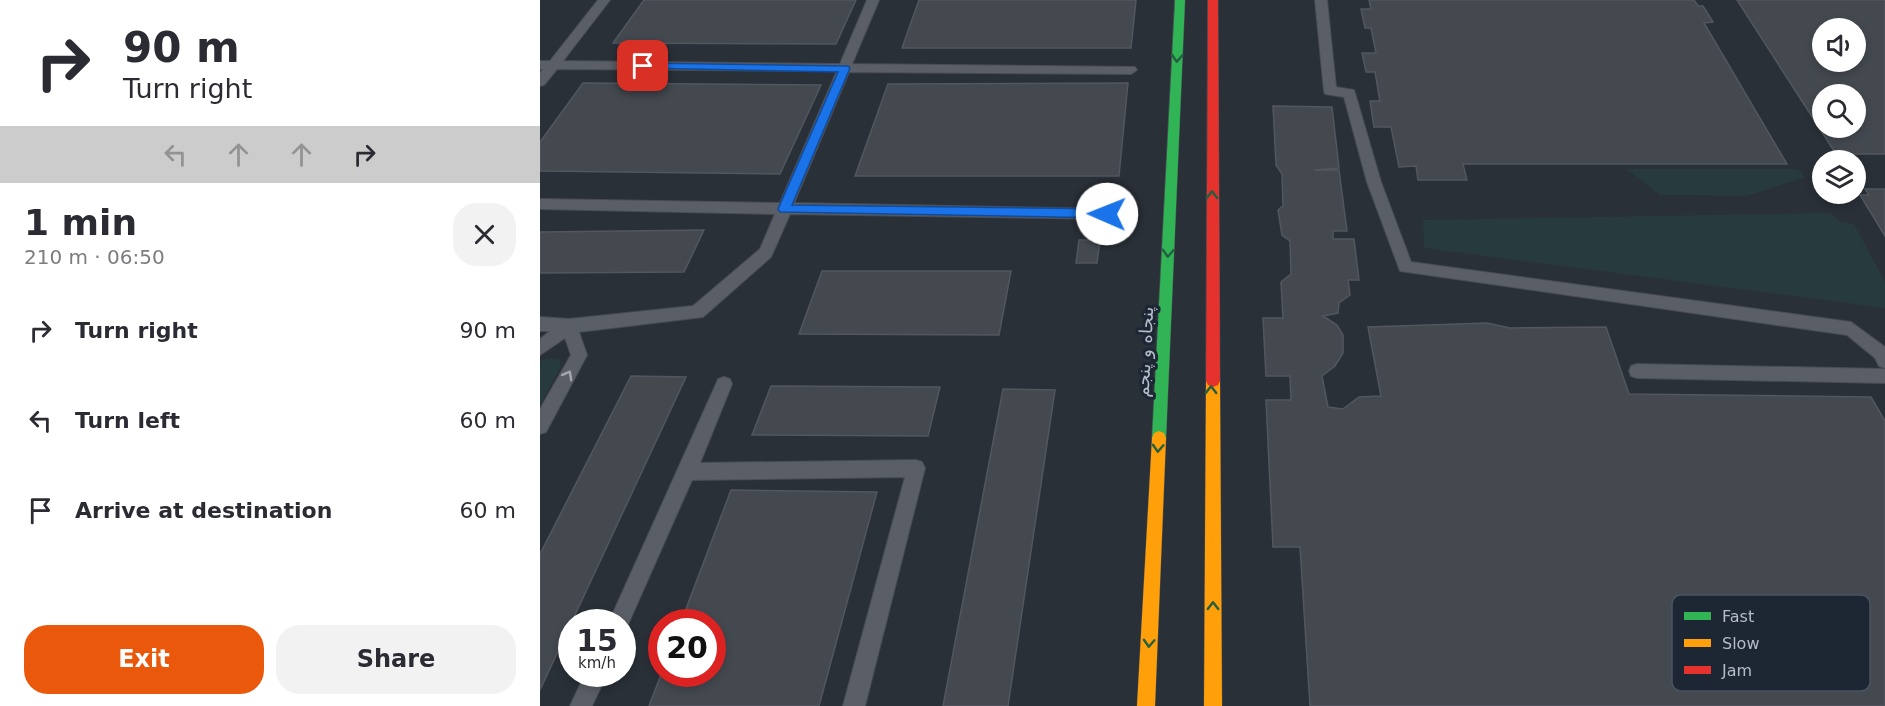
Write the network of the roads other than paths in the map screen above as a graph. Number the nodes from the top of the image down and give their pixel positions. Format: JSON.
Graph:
{"nodes":[{"id":1,"x":604,"y":0,"type":"edge"},
{"id":2,"x":873,"y":0,"type":"edge"},
{"id":3,"x":1180,"y":0,"type":"edge"},
{"id":4,"x":1213,"y":0,"type":"edge"},
{"id":5,"x":1321,"y":0,"type":"edge"},
{"id":6,"x":547,"y":65,"type":"edge"},
{"id":7,"x":844,"y":68,"type":"junction"},
{"id":8,"x":1131,"y":70,"type":"dead end"},
{"id":9,"x":540,"y":82,"type":"edge"},
{"id":10,"x":540,"y":204,"type":"edge"},
{"id":11,"x":784,"y":209,"type":"junction"},
{"id":12,"x":1107,"y":214,"type":"dead end"},
{"id":13,"x":540,"y":324,"type":"edge"},
{"id":14,"x":569,"y":326,"type":"junction"},
{"id":15,"x":540,"y":348,"type":"edge"},
{"id":16,"x":1885,"y":361,"type":"edge"},
{"id":17,"x":1637,"y":371,"type":"dead end"},
{"id":18,"x":1885,"y":376,"type":"edge"},
{"id":19,"x":724,"y":384,"type":"dead end"},
{"id":20,"x":540,"y":426,"type":"edge"},
{"id":21,"x":687,"y":472,"type":"junction"},
{"id":22,"x":625,"y":609,"type":"edge"},
{"id":23,"x":590,"y":687,"type":"edge"},
{"id":24,"x":581,"y":706,"type":"edge"},
{"id":25,"x":854,"y":706,"type":"edge"},
{"id":26,"x":1146,"y":706,"type":"edge"},
{"id":27,"x":1213,"y":706,"type":"edge"}],
"edges":[{"from":1,"to":6,"type":"lane"},
{"from":2,"to":7,"type":"lane"},
{"from":3,"to":26,"type":"main road","name":"پنجاه و پنجم","one_way":true},
{"from":27,"to":4,"type":"main road","one_way":true},
{"from":5,"to":16,"type":"lane"},
{"from":6,"to":7,"type":"lane"},
{"from":6,"to":9,"type":"lane"},
{"from":7,"to":8,"type":"lane"},
{"from":7,"to":11,"type":"lane"},
{"from":10,"to":11,"type":"lane"},
{"from":11,"to":12,"type":"lane"},
{"from":11,"to":14,"type":"lane"},
{"from":13,"to":14,"type":"lane"},
{"from":14,"to":15,"type":"lane"},
{"from":20,"to":14,"type":"lane","one_way":true},
{"from":17,"to":18,"type":"lane"},
{"from":19,"to":21,"type":"lane"},
{"from":21,"to":22,"type":"lane"},
{"from":21,"to":25,"type":"lane"},
{"from":23,"to":24,"type":"lane"}]}
